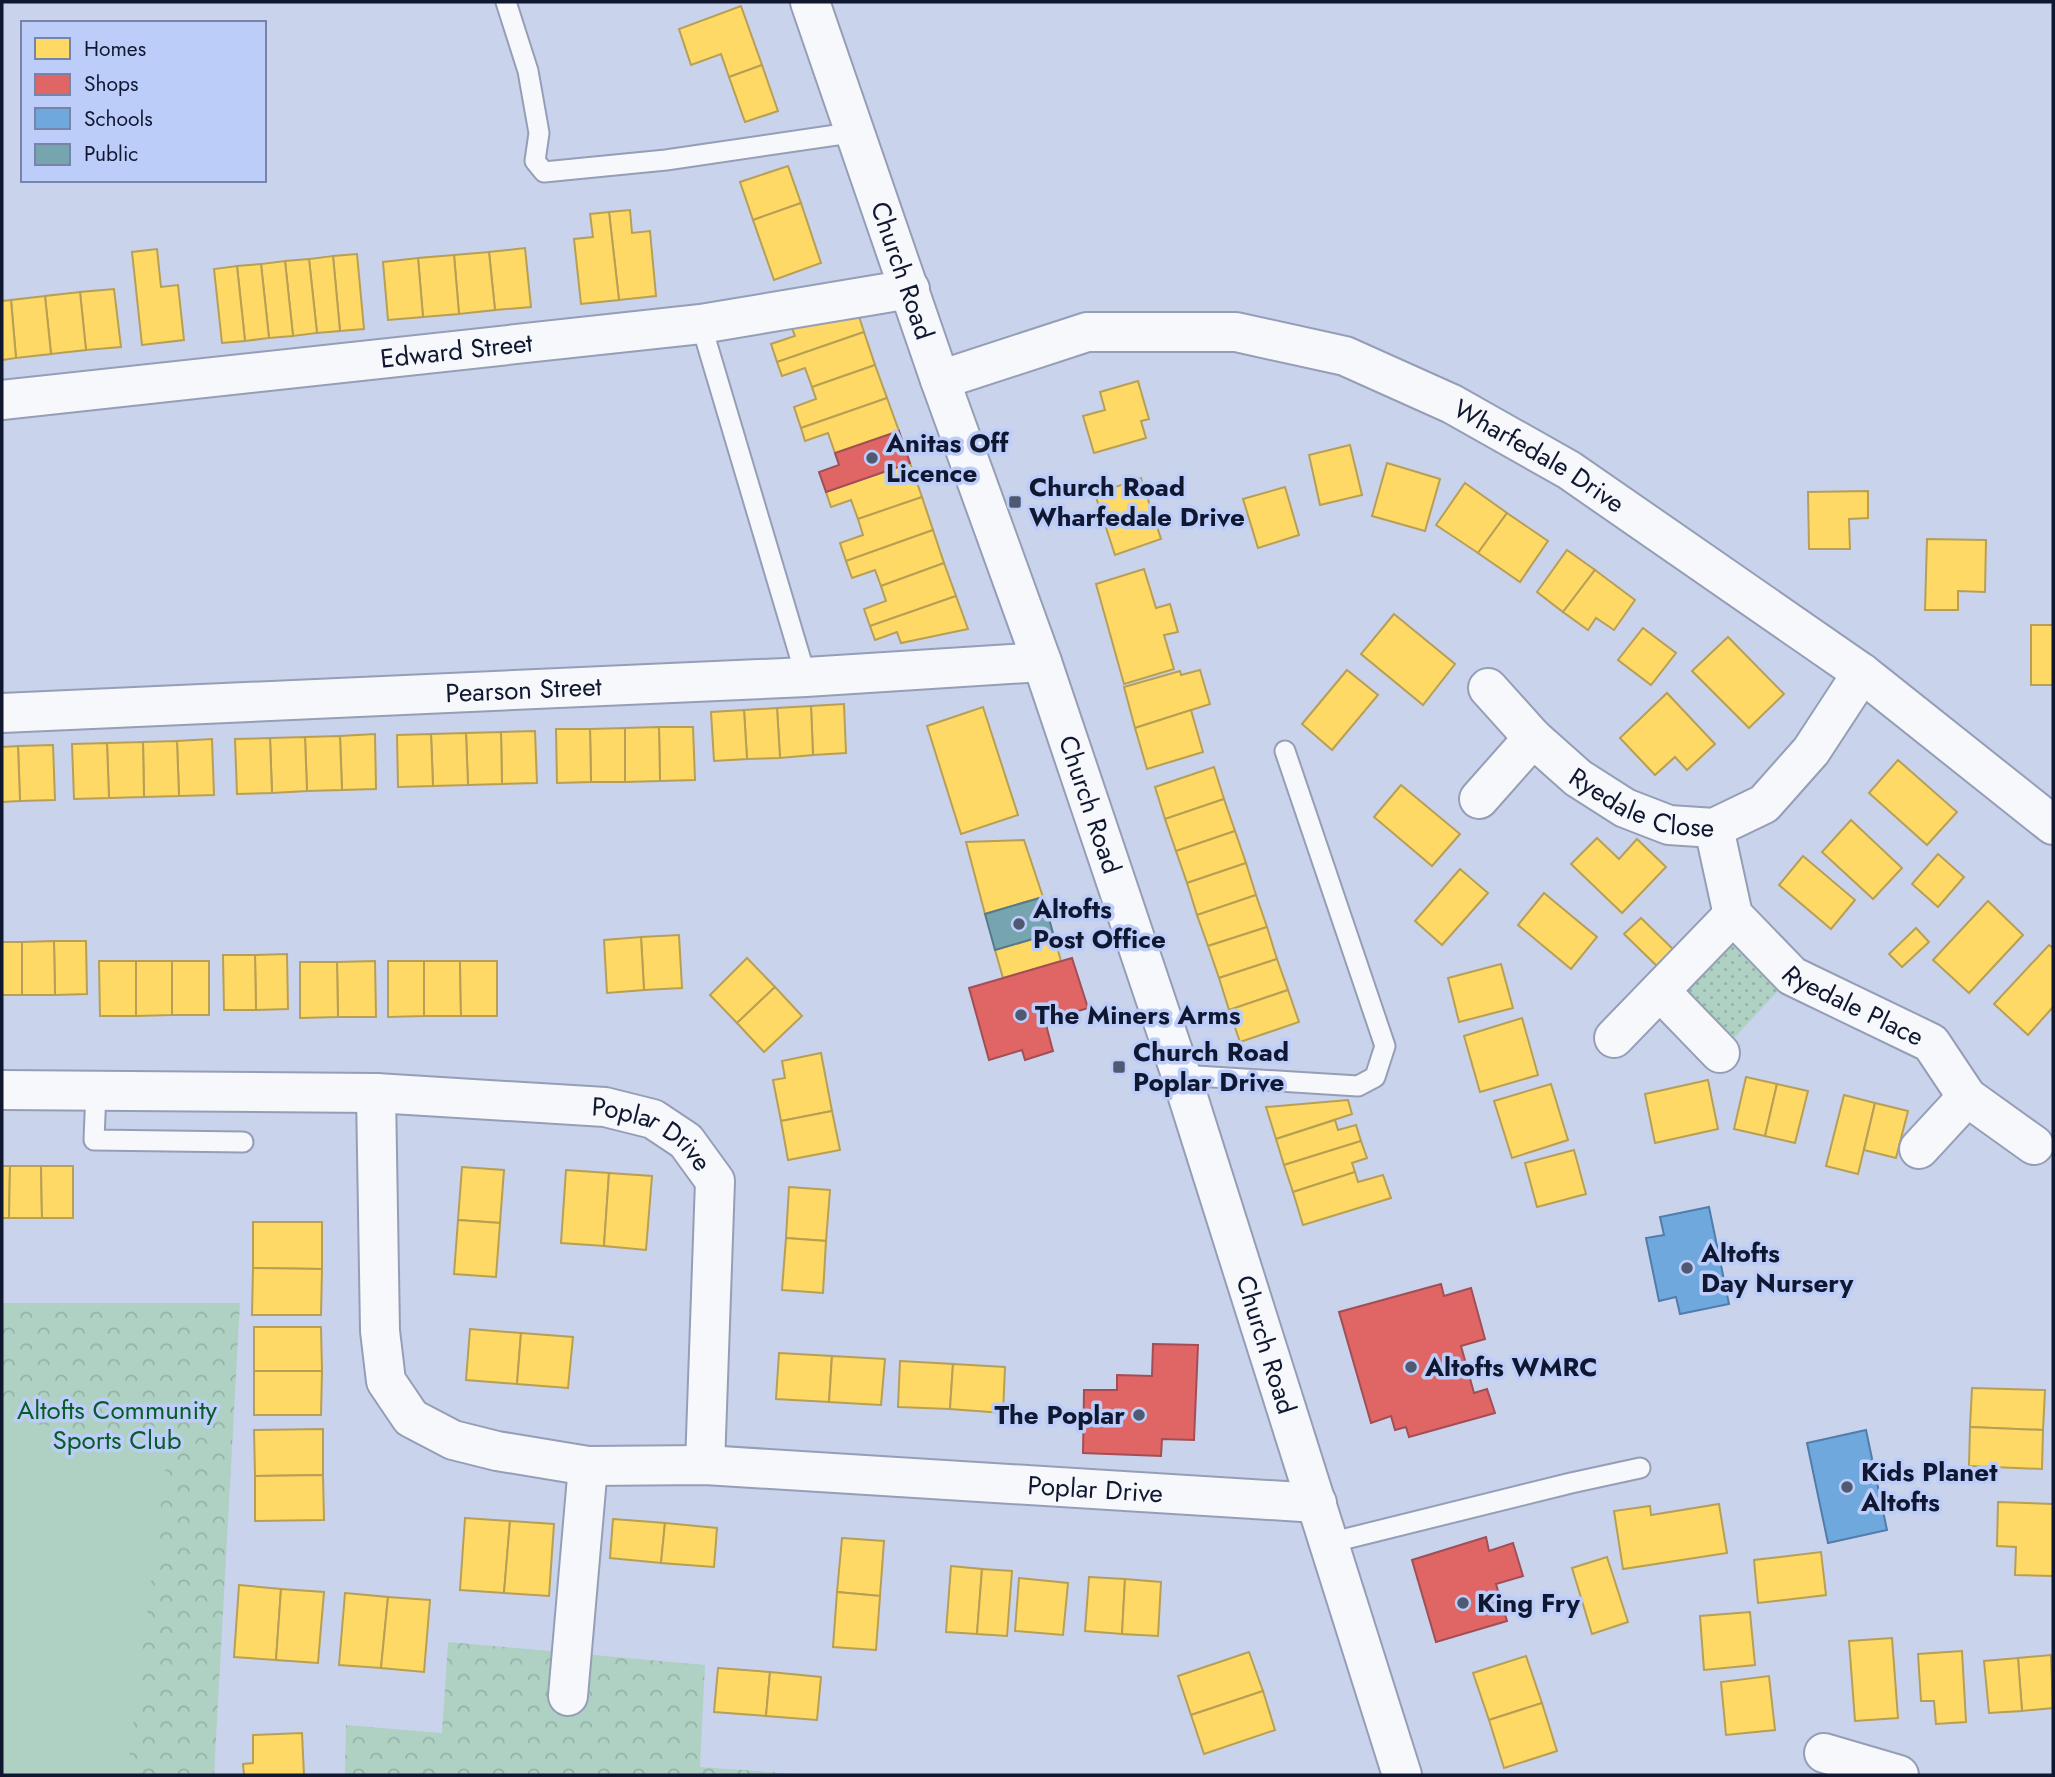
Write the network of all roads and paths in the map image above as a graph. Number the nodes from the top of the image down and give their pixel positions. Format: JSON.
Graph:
{"nodes":[{"id":1,"x":506,"y":2,"type":"edge"},
{"id":2,"x":810,"y":2,"type":"edge"},
{"id":3,"x":857,"y":132,"type":"junction"},
{"id":4,"x":910,"y":289,"type":"junction"},
{"id":5,"x":701,"y":324,"type":"junction"},
{"id":6,"x":940,"y":380,"type":"junction"},
{"id":7,"x":2,"y":400,"type":"edge"},
{"id":8,"x":1042,"y":662,"type":"junction"},
{"id":9,"x":1862,"y":673,"type":"junction"},
{"id":10,"x":806,"y":677,"type":"junction"},
{"id":11,"x":1488,"y":688,"type":"dead end"},
{"id":12,"x":2,"y":713,"type":"edge"},
{"id":13,"x":1533,"y":738,"type":"junction"},
{"id":14,"x":1285,"y":751,"type":"dead end"},
{"id":15,"x":1479,"y":799,"type":"dead end"},
{"id":16,"x":2053,"y":825,"type":"edge"},
{"id":17,"x":1714,"y":828,"type":"junction"},
{"id":18,"x":1733,"y":915,"type":"junction"},
{"id":19,"x":1661,"y":992,"type":"junction"},
{"id":20,"x":1614,"y":1038,"type":"dead end"},
{"id":21,"x":1720,"y":1053,"type":"dead end"},
{"id":22,"x":1181,"y":1075,"type":"junction"},
{"id":23,"x":2,"y":1090,"type":"edge"},
{"id":24,"x":96,"y":1090,"type":"junction"},
{"id":25,"x":376,"y":1093,"type":"junction"},
{"id":26,"x":1968,"y":1097,"type":"junction"},
{"id":27,"x":243,"y":1142,"type":"dead end"},
{"id":28,"x":2034,"y":1145,"type":"dead end"},
{"id":29,"x":1919,"y":1149,"type":"dead end"},
{"id":30,"x":705,"y":1465,"type":"junction"},
{"id":31,"x":588,"y":1466,"type":"junction"},
{"id":32,"x":1640,"y":1468,"type":"dead end"},
{"id":33,"x":1317,"y":1503,"type":"junction"},
{"id":34,"x":1329,"y":1544,"type":"junction"},
{"id":35,"x":568,"y":1696,"type":"dead end"},
{"id":36,"x":1825,"y":1753,"type":"dead end"},
{"id":37,"x":1402,"y":1775,"type":"edge"},
{"id":38,"x":1899,"y":1775,"type":"edge"}],
"edges":[{"from":1,"to":3,"type":"lane"},
{"from":2,"to":3,"type":"street","name":"Church Road"},
{"from":3,"to":4,"type":"street","name":"Church Road"},
{"from":4,"to":5,"type":"street","name":"Edward Street"},
{"from":4,"to":6,"type":"street","name":"Church Road"},
{"from":5,"to":7,"type":"street","name":"Edward Street"},
{"from":5,"to":10,"type":"lane"},
{"from":6,"to":8,"type":"street","name":"Church Road"},
{"from":6,"to":9,"type":"street","name":"Wharfedale Drive"},
{"from":8,"to":10,"type":"street","name":"Pearson Street"},
{"from":8,"to":22,"type":"street","name":"Church Road"},
{"from":9,"to":16,"type":"street","name":"Wharfedale Drive"},
{"from":9,"to":17,"type":"street","name":"Ryedale Close"},
{"from":10,"to":12,"type":"street","name":"Pearson Street"},
{"from":11,"to":13,"type":"street","name":"Ryedale Close"},
{"from":13,"to":15,"type":"street"},
{"from":13,"to":17,"type":"street","name":"Ryedale Close"},
{"from":14,"to":22,"type":"lane"},
{"from":17,"to":18,"type":"street"},
{"from":18,"to":19,"type":"street"},
{"from":18,"to":26,"type":"street","name":"Ryedale Place"},
{"from":19,"to":20,"type":"street"},
{"from":19,"to":21,"type":"street"},
{"from":22,"to":33,"type":"street","name":"Church Road"},
{"from":23,"to":24,"type":"street","name":"Poplar Drive"},
{"from":24,"to":25,"type":"street","name":"Poplar Drive"},
{"from":24,"to":27,"type":"lane"},
{"from":25,"to":30,"type":"street","name":"Poplar Drive"},
{"from":25,"to":31,"type":"street","name":"Poplar Drive"},
{"from":26,"to":28,"type":"street","name":"Ryedale Place"},
{"from":26,"to":29,"type":"street"},
{"from":30,"to":31,"type":"street","name":"Poplar Drive"},
{"from":30,"to":33,"type":"street","name":"Poplar Drive"},
{"from":31,"to":35,"type":"street"},
{"from":32,"to":34,"type":"lane"},
{"from":33,"to":34,"type":"street","name":"Church Road"},
{"from":34,"to":37,"type":"street","name":"Church Road"},
{"from":36,"to":38,"type":"street"}]}
